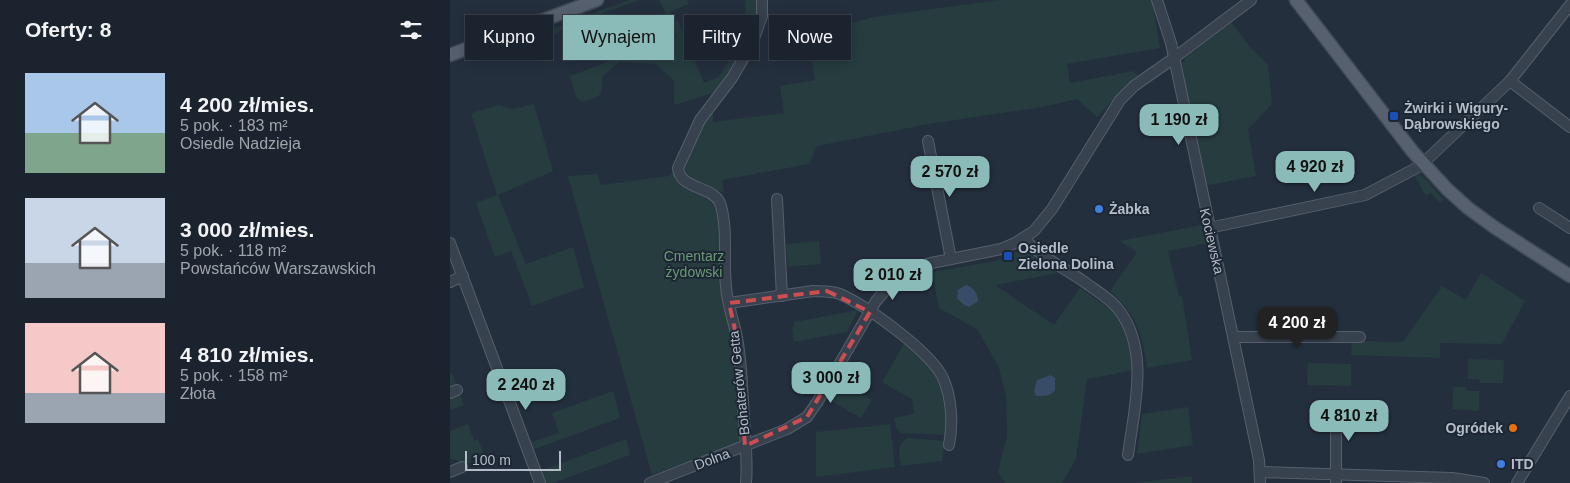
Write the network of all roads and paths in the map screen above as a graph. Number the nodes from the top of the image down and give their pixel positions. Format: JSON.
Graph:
{"nodes":[{"id":1,"x":597,"y":0,"type":"edge"},
{"id":2,"x":762,"y":0,"type":"edge"},
{"id":3,"x":1156,"y":0,"type":"edge"},
{"id":4,"x":1251,"y":0,"type":"edge"},
{"id":5,"x":1296,"y":0,"type":"edge"},
{"id":6,"x":1570,"y":5,"type":"edge"},
{"id":7,"x":450,"y":54,"type":"edge"},
{"id":8,"x":1174,"y":58,"type":"junction"},
{"id":9,"x":1510,"y":82,"type":"junction"},
{"id":10,"x":1570,"y":127,"type":"edge"},
{"id":11,"x":928,"y":141,"type":"dead end"},
{"id":12,"x":1424,"y":164,"type":"junction"},
{"id":13,"x":777,"y":199,"type":"dead end"},
{"id":14,"x":1539,"y":208,"type":"dead end"},
{"id":15,"x":1209,"y":228,"type":"junction"},
{"id":16,"x":1570,"y":228,"type":"edge"},
{"id":17,"x":1024,"y":238,"type":"junction"},
{"id":18,"x":450,"y":243,"type":"edge"},
{"id":19,"x":951,"y":259,"type":"junction"},
{"id":20,"x":462,"y":276,"type":"junction"},
{"id":21,"x":1570,"y":276,"type":"edge"},
{"id":22,"x":450,"y":282,"type":"edge"},
{"id":23,"x":782,"y":296,"type":"junction"},
{"id":24,"x":729,"y":303,"type":"junction"},
{"id":25,"x":870,"y":312,"type":"junction"},
{"id":26,"x":1233,"y":337,"type":"junction"},
{"id":27,"x":1360,"y":337,"type":"dead end"},
{"id":28,"x":1570,"y":396,"type":"edge"},
{"id":29,"x":1336,"y":410,"type":"dead end"},
{"id":30,"x":745,"y":446,"type":"junction"},
{"id":31,"x":948,"y":446,"type":"dead end"},
{"id":32,"x":1128,"y":456,"type":"dead end"},
{"id":33,"x":462,"y":467,"type":"dead end"},
{"id":34,"x":450,"y":471,"type":"edge"},
{"id":35,"x":1260,"y":478,"type":"edge"},
{"id":36,"x":1336,"y":479,"type":"edge"},
{"id":37,"x":540,"y":483,"type":"edge"},
{"id":38,"x":650,"y":483,"type":"edge"},
{"id":39,"x":746,"y":483,"type":"edge"},
{"id":40,"x":1484,"y":483,"type":"edge"},
{"id":41,"x":1517,"y":483,"type":"edge"}],
"edges":[{"from":1,"to":7,"type":"main road"},
{"from":2,"to":24,"type":"street","name":"Bohaterów Getta"},
{"from":3,"to":8,"type":"street","name":"Kociewska"},
{"from":4,"to":8,"type":"street","name":"Dolna"},
{"from":5,"to":12,"type":"main road"},
{"from":6,"to":9,"type":"street"},
{"from":8,"to":15,"type":"street","name":"Kociewska"},
{"from":8,"to":17,"type":"street","name":"Dolna"},
{"from":9,"to":10,"type":"street"},
{"from":9,"to":12,"type":"street"},
{"from":11,"to":19,"type":"street"},
{"from":12,"to":15,"type":"street"},
{"from":12,"to":21,"type":"main road"},
{"from":13,"to":23,"type":"street"},
{"from":14,"to":16,"type":"street"},
{"from":15,"to":26,"type":"street","name":"Kociewska"},
{"from":17,"to":19,"type":"street","name":"Dolna"},
{"from":17,"to":32,"type":"street"},
{"from":18,"to":20,"type":"street"},
{"from":19,"to":25,"type":"street","name":"Dolna"},
{"from":20,"to":22,"type":"street"},
{"from":20,"to":37,"type":"street"},
{"from":23,"to":24,"type":"street"},
{"from":23,"to":25,"type":"street"},
{"from":24,"to":30,"type":"street","name":"Bohaterów Getta"},
{"from":25,"to":30,"type":"street","name":"Dolna"},
{"from":25,"to":31,"type":"street"},
{"from":26,"to":27,"type":"street"},
{"from":26,"to":35,"type":"street","name":"Kociewska"},
{"from":28,"to":41,"type":"street"},
{"from":29,"to":36,"type":"street"},
{"from":30,"to":38,"type":"street","name":"Dolna"},
{"from":30,"to":39,"type":"street","name":"Bohaterów Getta"},
{"from":33,"to":34,"type":"street"},
{"from":35,"to":36,"type":"street"},
{"from":36,"to":40,"type":"street"}]}
